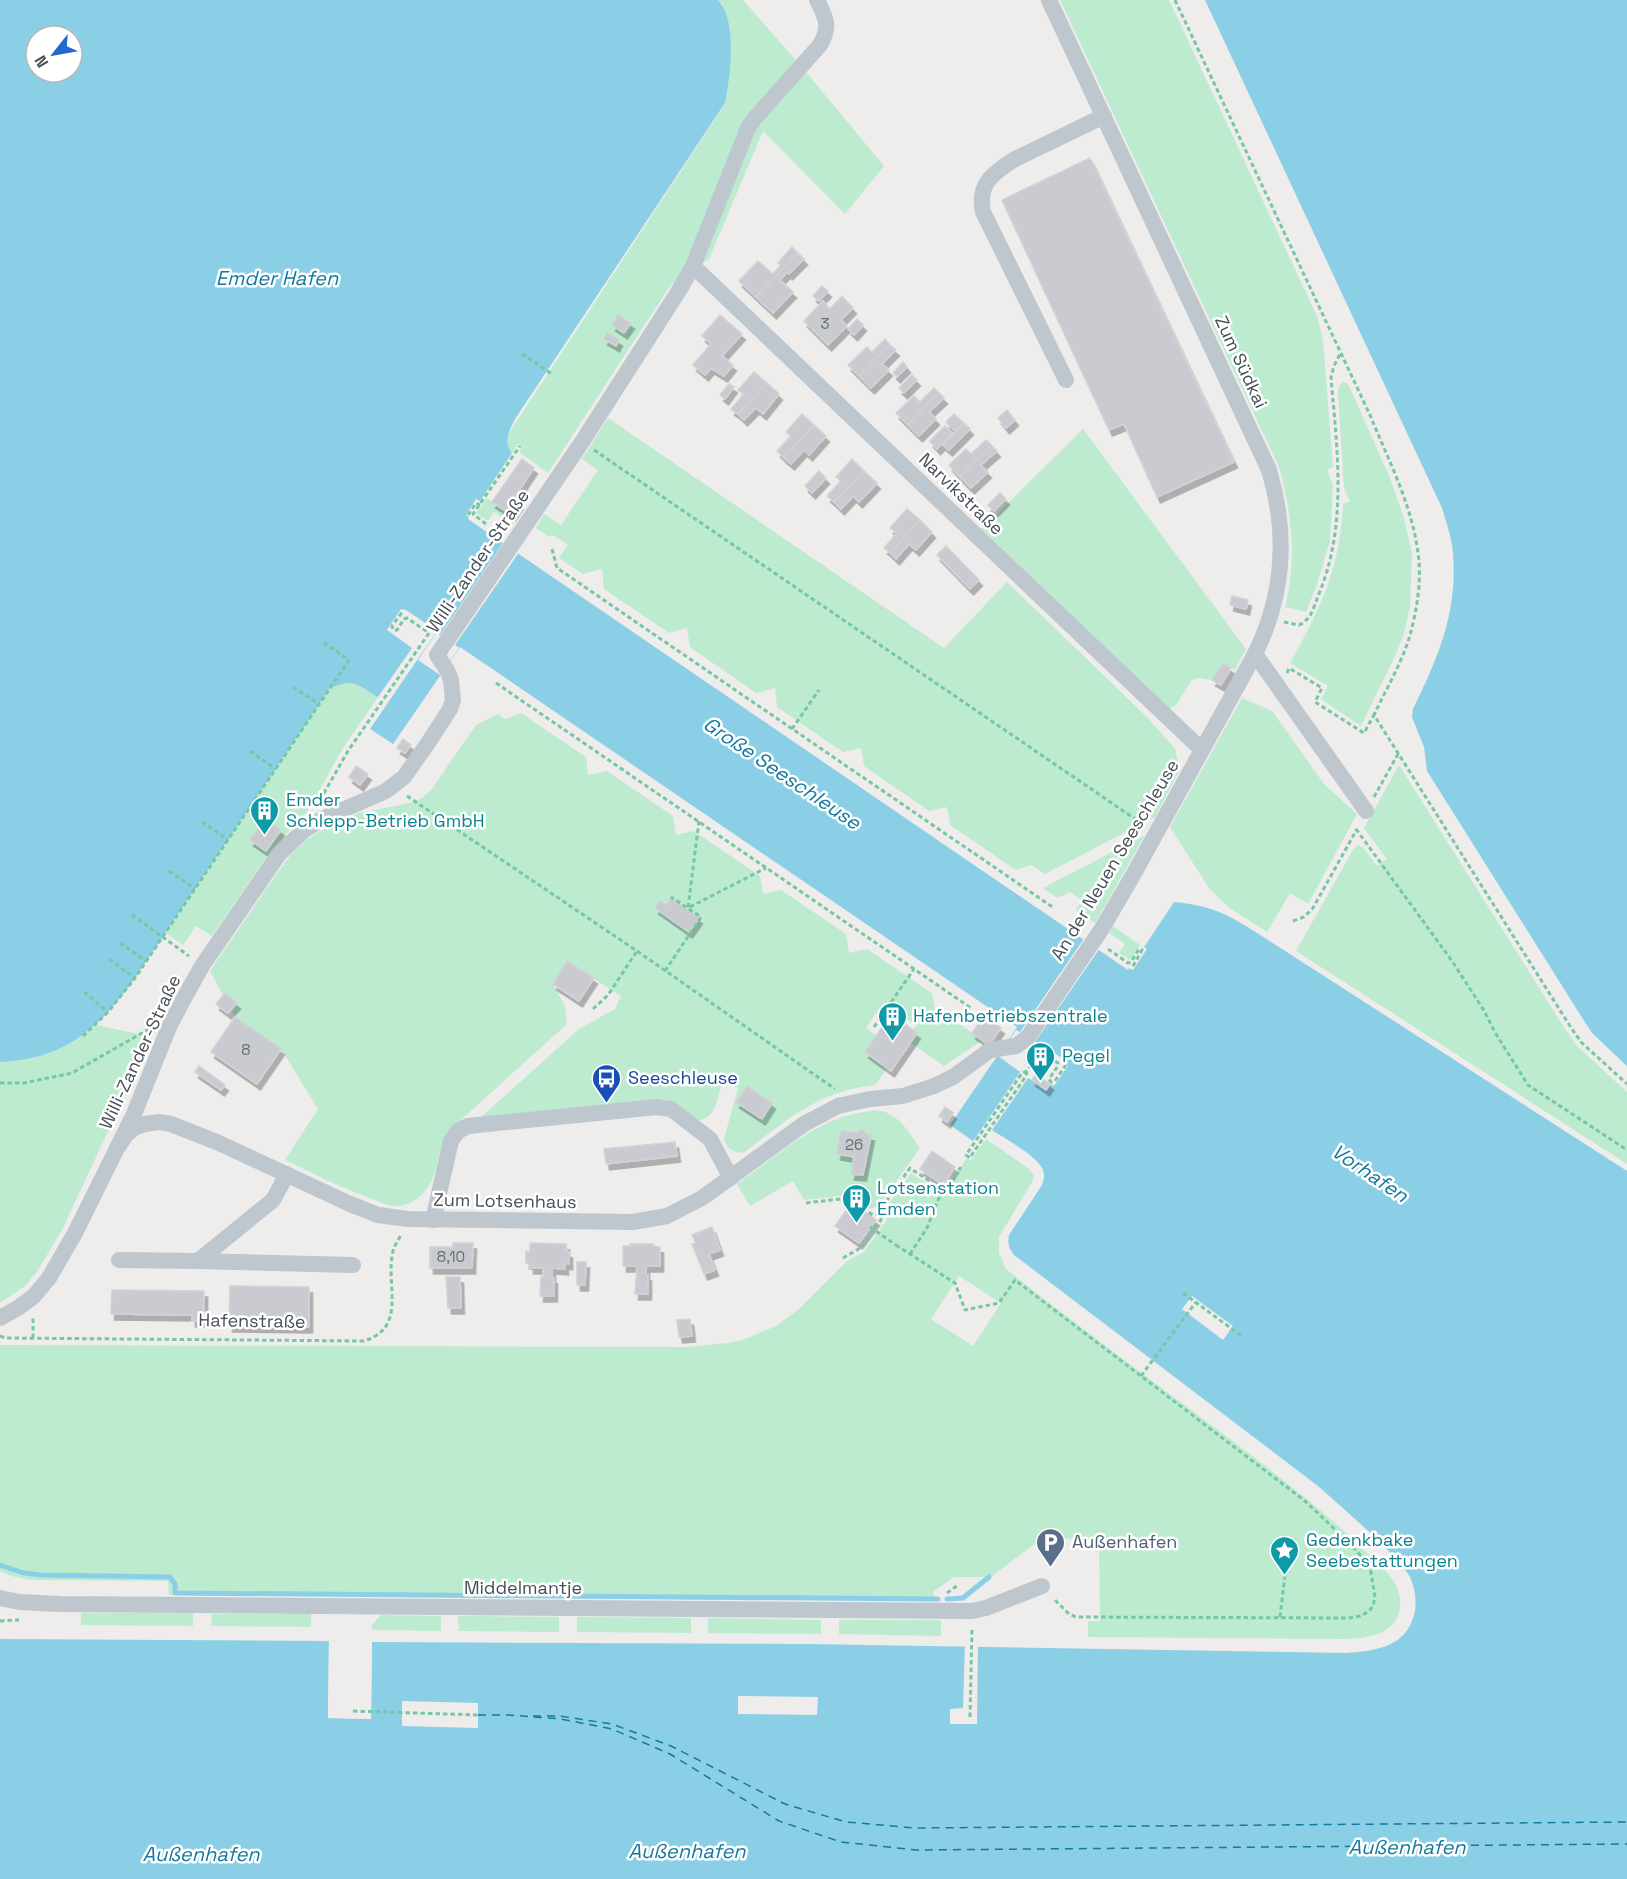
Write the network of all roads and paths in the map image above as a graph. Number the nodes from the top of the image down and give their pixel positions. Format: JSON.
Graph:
{"nodes":[{"id":1,"x":817,"y":0,"type":"edge"},
{"id":2,"x":1049,"y":0,"type":"edge"},
{"id":3,"x":1175,"y":0,"type":"edge"},
{"id":4,"x":1104,"y":116,"type":"junction"},
{"id":5,"x":693,"y":266,"type":"junction"},
{"id":6,"x":1341,"y":353,"type":"junction"},
{"id":7,"x":522,"y":354,"type":"dead end"},
{"id":8,"x":552,"y":374,"type":"dead end"},
{"id":9,"x":1066,"y":380,"type":"dead end"},
{"id":10,"x":582,"y":442,"type":"junction"},
{"id":11,"x":520,"y":446,"type":"dead end"},
{"id":12,"x":480,"y":505,"type":"junction"},
{"id":13,"x":468,"y":515,"type":"dead end"},
{"id":14,"x":486,"y":524,"type":"dead end"},
{"id":15,"x":552,"y":549,"type":"dead end"},
{"id":16,"x":403,"y":611,"type":"dead end"},
{"id":17,"x":1271,"y":617,"type":"junction"},
{"id":18,"x":323,"y":642,"type":"dead end"},
{"id":19,"x":1255,"y":654,"type":"junction"},
{"id":20,"x":1293,"y":671,"type":"dead end"},
{"id":21,"x":496,"y":683,"type":"dead end"},
{"id":22,"x":293,"y":687,"type":"dead end"},
{"id":23,"x":819,"y":690,"type":"dead end"},
{"id":24,"x":319,"y":705,"type":"dead end"},
{"id":25,"x":1374,"y":715,"type":"junction"},
{"id":26,"x":792,"y":729,"type":"junction"},
{"id":27,"x":1203,"y":750,"type":"junction"},
{"id":28,"x":250,"y":751,"type":"dead end"},
{"id":29,"x":1398,"y":754,"type":"junction"},
{"id":30,"x":276,"y":769,"type":"dead end"},
{"id":31,"x":406,"y":796,"type":"dead end"},
{"id":32,"x":320,"y":801,"type":"dead end"},
{"id":33,"x":1366,"y":811,"type":"junction"},
{"id":34,"x":699,"y":821,"type":"junction"},
{"id":35,"x":202,"y":822,"type":"dead end"},
{"id":36,"x":1148,"y":828,"type":"dead end"},
{"id":37,"x":1356,"y":830,"type":"junction"},
{"id":38,"x":228,"y":840,"type":"dead end"},
{"id":39,"x":766,"y":868,"type":"junction"},
{"id":40,"x":169,"y":871,"type":"dead end"},
{"id":41,"x":195,"y":889,"type":"dead end"},
{"id":42,"x":671,"y":897,"type":"dead end"},
{"id":43,"x":688,"y":908,"type":"junction"},
{"id":44,"x":1054,"y":908,"type":"dead end"},
{"id":45,"x":132,"y":915,"type":"dead end"},
{"id":46,"x":1293,"y":921,"type":"dead end"},
{"id":47,"x":120,"y":943,"type":"dead end"},
{"id":48,"x":637,"y":951,"type":"junction"},
{"id":49,"x":1117,"y":955,"type":"dead end"},
{"id":50,"x":109,"y":960,"type":"dead end"},
{"id":51,"x":146,"y":961,"type":"junction"},
{"id":52,"x":202,"y":966,"type":"junction"},
{"id":53,"x":1132,"y":968,"type":"dead end"},
{"id":54,"x":915,"y":969,"type":"junction"},
{"id":55,"x":665,"y":970,"type":"junction"},
{"id":56,"x":135,"y":978,"type":"junction"},
{"id":57,"x":84,"y":992,"type":"dead end"},
{"id":58,"x":971,"y":1008,"type":"dead end"},
{"id":59,"x":593,"y":1009,"type":"dead end"},
{"id":60,"x":108,"y":1012,"type":"junction"},
{"id":61,"x":169,"y":1027,"type":"junction"},
{"id":62,"x":874,"y":1027,"type":"dead end"},
{"id":63,"x":83,"y":1036,"type":"dead end"},
{"id":64,"x":1026,"y":1064,"type":"dead end"},
{"id":65,"x":1066,"y":1065,"type":"dead end"},
{"id":66,"x":1030,"y":1067,"type":"junction"},
{"id":67,"x":1027,"y":1071,"type":"junction"},
{"id":68,"x":0,"y":1083,"type":"edge"},
{"id":69,"x":1627,"y":1084,"type":"edge"},
{"id":70,"x":887,"y":1098,"type":"joint"},
{"id":71,"x":854,"y":1102,"type":"junction"},
{"id":72,"x":118,"y":1147,"type":"junction"},
{"id":73,"x":1627,"y":1150,"type":"edge"},
{"id":74,"x":961,"y":1167,"type":"dead end"},
{"id":75,"x":287,"y":1174,"type":"junction"},
{"id":76,"x":731,"y":1178,"type":"junction"},
{"id":77,"x":944,"y":1191,"type":"junction"},
{"id":78,"x":806,"y":1203,"type":"dead end"},
{"id":79,"x":881,"y":1214,"type":"junction"},
{"id":80,"x":408,"y":1219,"type":"junction"},
{"id":81,"x":433,"y":1220,"type":"junction"},
{"id":82,"x":870,"y":1227,"type":"dead end"},
{"id":83,"x":910,"y":1254,"type":"junction"},
{"id":84,"x":843,"y":1258,"type":"dead end"},
{"id":85,"x":119,"y":1260,"type":"dead end"},
{"id":86,"x":198,"y":1261,"type":"junction"},
{"id":87,"x":353,"y":1265,"type":"dead end"},
{"id":88,"x":1183,"y":1293,"type":"dead end"},
{"id":89,"x":1196,"y":1302,"type":"junction"},
{"id":90,"x":0,"y":1318,"type":"edge"},
{"id":91,"x":0,"y":1336,"type":"edge"},
{"id":92,"x":1243,"y":1337,"type":"dead end"},
{"id":93,"x":1141,"y":1376,"type":"junction"},
{"id":94,"x":1285,"y":1575,"type":"dead end"},
{"id":95,"x":1042,"y":1586,"type":"joint"},
{"id":96,"x":0,"y":1598,"type":"edge"},
{"id":97,"x":1280,"y":1617,"type":"junction"},
{"id":98,"x":971,"y":1636,"type":"dead end"},
{"id":99,"x":353,"y":1711,"type":"dead end"},
{"id":100,"x":478,"y":1715,"type":"dead end"},
{"id":101,"x":970,"y":1717,"type":"dead end"}],
"edges":[{"from":1,"to":5,"type":"street","name":"Willi-Zander-Straße"},
{"from":2,"to":4,"type":"street","name":"Zum Südkai"},
{"from":3,"to":6,"type":"path"},
{"from":4,"to":9,"type":"street"},
{"from":4,"to":17,"type":"street","name":"Zum Südkai"},
{"from":5,"to":10,"type":"street","name":"Willi-Zander-Straße"},
{"from":5,"to":27,"type":"street","name":"Narvikstraße"},
{"from":6,"to":17,"type":"path"},
{"from":6,"to":25,"type":"path"},
{"from":7,"to":8,"type":"path"},
{"from":10,"to":36,"type":"path"},
{"from":10,"to":52,"type":"street","name":"Willi-Zander-Straße"},
{"from":11,"to":12,"type":"path"},
{"from":12,"to":13,"type":"path"},
{"from":12,"to":14,"type":"path"},
{"from":15,"to":26,"type":"path"},
{"from":16,"to":32,"type":"path"},
{"from":17,"to":19,"type":"street","name":"Zum Südkai"},
{"from":18,"to":51,"type":"path"},
{"from":19,"to":27,"type":"street","name":"Zum Südkai"},
{"from":19,"to":33,"type":"street"},
{"from":20,"to":25,"type":"path"},
{"from":21,"to":34,"type":"path"},
{"from":22,"to":24,"type":"path"},
{"from":23,"to":26,"type":"path"},
{"from":25,"to":29,"type":"path"},
{"from":26,"to":44,"type":"path"},
{"from":27,"to":70,"type":"street","name":"An der Neuen Seeschleuse"},
{"from":28,"to":30,"type":"path"},
{"from":29,"to":33,"type":"path"},
{"from":29,"to":69,"type":"path"},
{"from":31,"to":48,"type":"path"},
{"from":33,"to":37,"type":"path"},
{"from":34,"to":39,"type":"path"},
{"from":34,"to":43,"type":"path"},
{"from":35,"to":38,"type":"path"},
{"from":37,"to":46,"type":"path"},
{"from":37,"to":73,"type":"path"},
{"from":39,"to":43,"type":"path"},
{"from":39,"to":54,"type":"path"},
{"from":40,"to":41,"type":"path"},
{"from":42,"to":43,"type":"path"},
{"from":43,"to":55,"type":"path"},
{"from":45,"to":52,"type":"path"},
{"from":47,"to":51,"type":"path"},
{"from":48,"to":55,"type":"path"},
{"from":48,"to":59,"type":"path"},
{"from":49,"to":53,"type":"path"},
{"from":50,"to":56,"type":"path"},
{"from":51,"to":56,"type":"path"},
{"from":52,"to":61,"type":"street","name":"Willi-Zander-Straße"},
{"from":54,"to":58,"type":"path"},
{"from":54,"to":62,"type":"path"},
{"from":55,"to":71,"type":"path"},
{"from":56,"to":60,"type":"path"},
{"from":57,"to":60,"type":"path"},
{"from":60,"to":63,"type":"path"},
{"from":61,"to":68,"type":"path"},
{"from":61,"to":72,"type":"street","name":"Willi-Zander-Straße"},
{"from":64,"to":66,"type":"path"},
{"from":65,"to":66,"type":"path"},
{"from":66,"to":67,"type":"path"},
{"from":67,"to":67,"type":"path"},
{"from":70,"to":71,"type":"street","name":"Zum Lotsenhaus"},
{"from":71,"to":76,"type":"street","name":"Zum Lotsenhaus"},
{"from":72,"to":75,"type":"street","name":"Zum Lotsenhaus"},
{"from":72,"to":90,"type":"street","name":"Willi-Zander-Straße"},
{"from":74,"to":77,"type":"path"},
{"from":75,"to":80,"type":"street","name":"Zum Lotsenhaus"},
{"from":75,"to":86,"type":"street"},
{"from":76,"to":81,"type":"street","name":"Zum Lotsenhaus"},
{"from":76,"to":81,"type":"street"},
{"from":77,"to":79,"type":"path"},
{"from":77,"to":83,"type":"path"},
{"from":78,"to":79,"type":"path"},
{"from":79,"to":84,"type":"path"},
{"from":80,"to":81,"type":"street","name":"Zum Lotsenhaus"},
{"from":80,"to":91,"type":"path","name":"Hafenstraße"},
{"from":82,"to":83,"type":"path","bridge":true},
{"from":83,"to":93,"type":"path"},
{"from":85,"to":86,"type":"street"},
{"from":86,"to":87,"type":"street"},
{"from":88,"to":89,"type":"path"},
{"from":89,"to":92,"type":"path"},
{"from":89,"to":93,"type":"path"},
{"from":93,"to":97,"type":"path"},
{"from":94,"to":97,"type":"path"},
{"from":95,"to":96,"type":"street","name":"Middelmantje"},
{"from":95,"to":97,"type":"path"},
{"from":98,"to":101,"type":"path"},
{"from":99,"to":100,"type":"path"}]}
